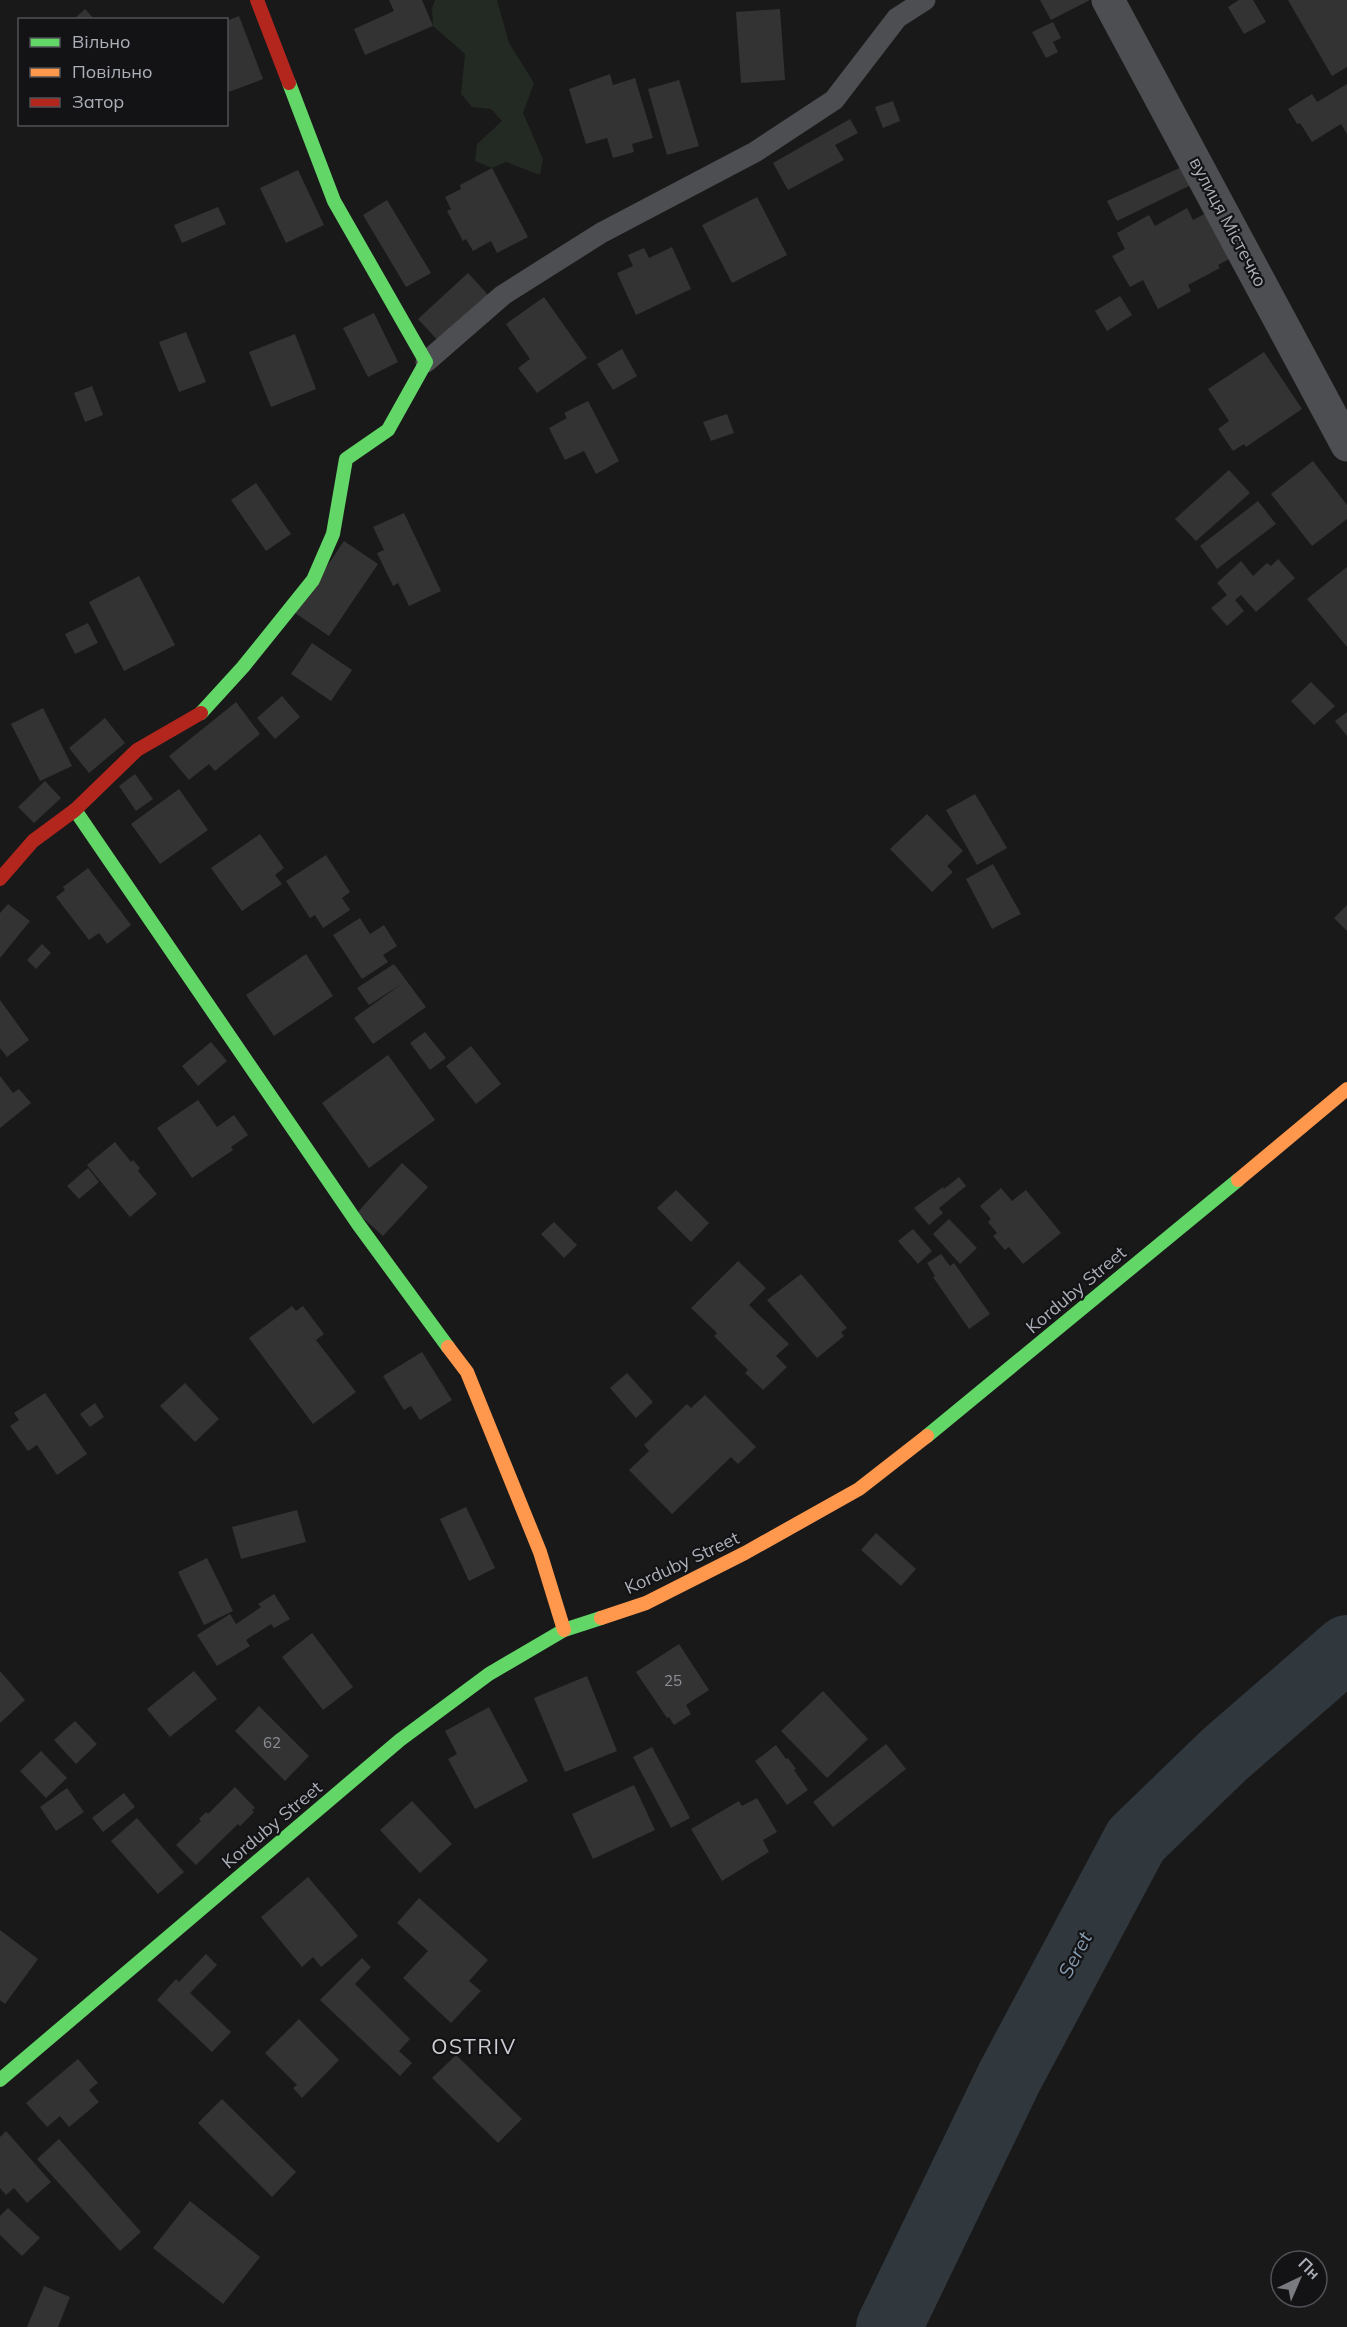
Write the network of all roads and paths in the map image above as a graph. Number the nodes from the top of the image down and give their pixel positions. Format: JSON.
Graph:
{"nodes":[{"id":1,"x":257,"y":0,"type":"edge"},
{"id":2,"x":925,"y":0,"type":"edge"},
{"id":3,"x":1108,"y":0,"type":"edge"},
{"id":4,"x":426,"y":362,"type":"junction"},
{"id":5,"x":1347,"y":445,"type":"edge"},
{"id":6,"x":75,"y":810,"type":"junction"},
{"id":7,"x":0,"y":879,"type":"edge"},
{"id":8,"x":1347,"y":1089,"type":"edge"},
{"id":9,"x":564,"y":1630,"type":"junction"},
{"id":10,"x":0,"y":2080,"type":"edge"}],
"edges":[{"from":1,"to":4,"type":"street"},
{"from":2,"to":4,"type":"lane"},
{"from":3,"to":5,"type":"street","name":"вулиця Містечко"},
{"from":4,"to":6,"type":"street"},
{"from":6,"to":7,"type":"street"},
{"from":6,"to":9,"type":"street"},
{"from":8,"to":9,"type":"street","name":"Korduby Street"},
{"from":9,"to":10,"type":"street","name":"Korduby Street"}]}
